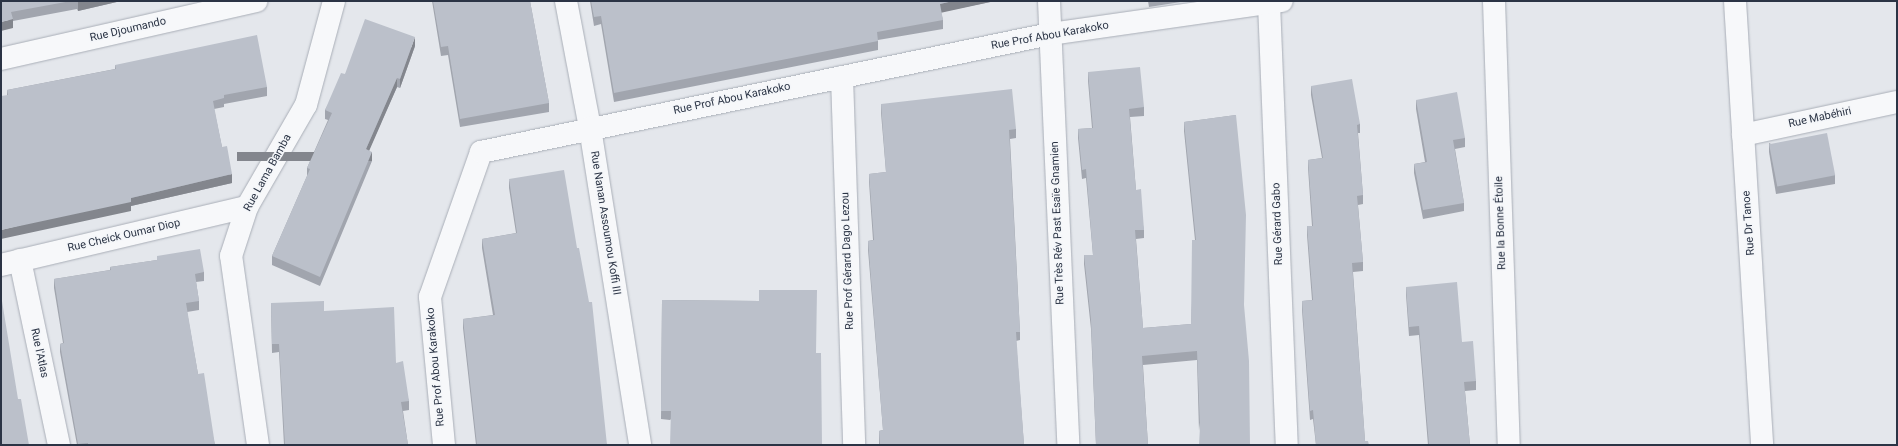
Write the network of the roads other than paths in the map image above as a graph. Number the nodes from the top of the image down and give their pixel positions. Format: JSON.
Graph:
{"nodes":[{"id":1,"x":256,"y":1,"type":"edge"},
{"id":2,"x":334,"y":1,"type":"edge"},
{"id":3,"x":566,"y":1,"type":"edge"},
{"id":4,"x":1049,"y":1,"type":"edge"},
{"id":5,"x":1494,"y":1,"type":"edge"},
{"id":6,"x":1735,"y":1,"type":"edge"},
{"id":7,"x":1276,"y":2,"type":"edge"},
{"id":8,"x":1050,"y":34,"type":"junction"},
{"id":9,"x":1,"y":59,"type":"edge"},
{"id":10,"x":842,"y":77,"type":"junction"},
{"id":11,"x":1897,"y":102,"type":"edge"},
{"id":12,"x":590,"y":128,"type":"junction"},
{"id":13,"x":1743,"y":135,"type":"junction"},
{"id":14,"x":247,"y":208,"type":"junction"},
{"id":15,"x":11,"y":263,"type":"edge"},
{"id":16,"x":59,"y":445,"type":"edge"},
{"id":17,"x":258,"y":445,"type":"edge"},
{"id":18,"x":444,"y":445,"type":"edge"},
{"id":19,"x":640,"y":445,"type":"edge"},
{"id":20,"x":854,"y":445,"type":"edge"},
{"id":21,"x":1068,"y":445,"type":"edge"},
{"id":22,"x":1287,"y":445,"type":"edge"},
{"id":23,"x":1509,"y":445,"type":"edge"},
{"id":24,"x":1762,"y":445,"type":"edge"}],
"edges":[{"from":1,"to":9,"type":"street","name":"Rue Djoumando"},
{"from":2,"to":14,"type":"street","name":"Rue Lama Bamba"},
{"from":3,"to":12,"type":"street","name":"Rue Nanan Assoumou Koffi III"},
{"from":4,"to":8,"type":"street","name":"Rue Très Rév Past Esaïe Gnamien"},
{"from":5,"to":23,"type":"street","name":"Rue la Bonne Étoile"},
{"from":6,"to":13,"type":"street","name":"Rue Dr Tanoe"},
{"from":7,"to":8,"type":"street","name":"Rue Prof Abou Karakoko"},
{"from":7,"to":22,"type":"street","name":"Rue Gérard Gabo"},
{"from":8,"to":10,"type":"street","name":"Rue Prof Abou Karakoko"},
{"from":8,"to":21,"type":"street","name":"Rue Très Rév Past Esaïe Gnamien"},
{"from":10,"to":12,"type":"street","name":"Rue Prof Abou Karakoko"},
{"from":10,"to":20,"type":"street","name":"Rue Prof Gérard Dago Lezou"},
{"from":11,"to":13,"type":"street","name":"Rue Mabéhiri"},
{"from":12,"to":18,"type":"street","name":"Rue Prof Abou Karakoko"},
{"from":12,"to":19,"type":"street","name":"Rue Nanan Assoumou Koffi III"},
{"from":13,"to":24,"type":"street","name":"Rue Dr Tanoe"},
{"from":14,"to":15,"type":"street","name":"Rue Cheick Oumar Diop"},
{"from":14,"to":17,"type":"street","name":"Rue Lama Bamba"},
{"from":15,"to":16,"type":"street","name":"Rue l'Atlas"}]}
